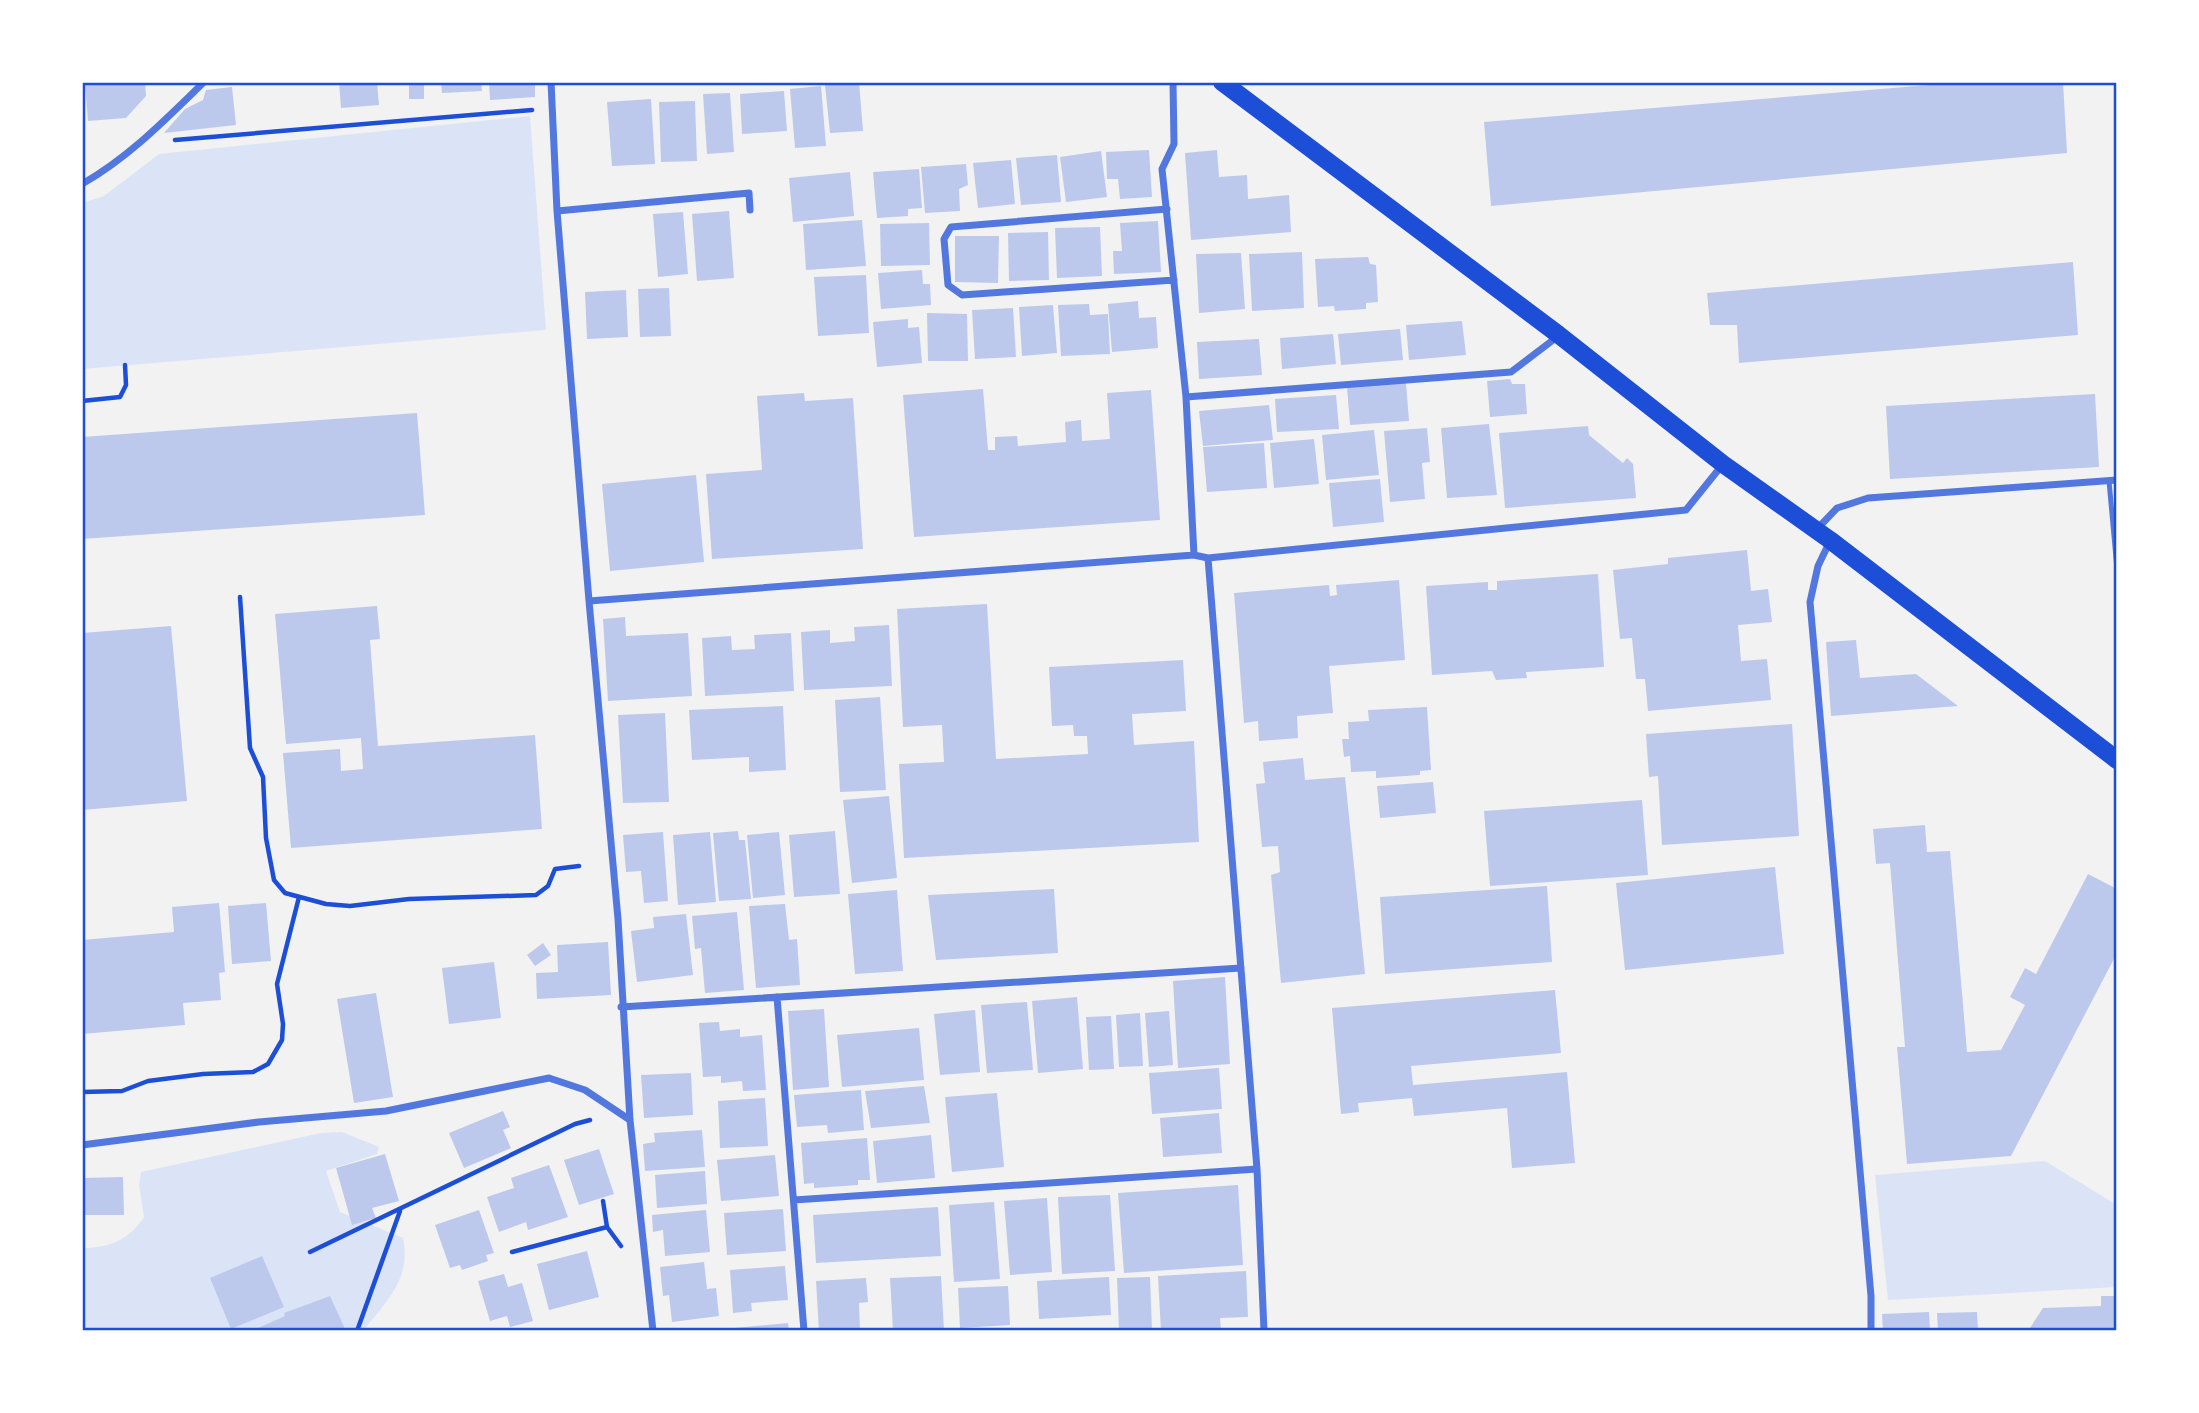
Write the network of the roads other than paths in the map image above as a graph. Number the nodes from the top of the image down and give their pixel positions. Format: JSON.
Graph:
{"nodes":[{"id":1,"x":204,"y":82,"type":"edge"},
{"id":2,"x":551,"y":82,"type":"edge"},
{"id":3,"x":1173,"y":82,"type":"edge"},
{"id":4,"x":1222,"y":82,"type":"edge"},
{"id":5,"x":82,"y":184,"type":"edge"},
{"id":6,"x":1167,"y":209,"type":"junction"},
{"id":7,"x":750,"y":210,"type":"dead end"},
{"id":8,"x":557,"y":211,"type":"junction"},
{"id":9,"x":1174,"y":280,"type":"junction"},
{"id":10,"x":1559,"y":335,"type":"junction"},
{"id":11,"x":1186,"y":397,"type":"junction"},
{"id":12,"x":1723,"y":464,"type":"junction"},
{"id":13,"x":2113,"y":480,"type":"edge"},
{"id":14,"x":1824,"y":535,"type":"junction"},
{"id":15,"x":1194,"y":555,"type":"junction"},
{"id":16,"x":1208,"y":558,"type":"junction"},
{"id":17,"x":2117,"y":569,"type":"edge"},
{"id":18,"x":589,"y":601,"type":"junction"},
{"id":19,"x":2117,"y":761,"type":"edge"},
{"id":20,"x":1241,"y":968,"type":"junction"},
{"id":21,"x":777,"y":997,"type":"junction"},
{"id":22,"x":621,"y":1007,"type":"junction"},
{"id":23,"x":629,"y":1120,"type":"junction"},
{"id":24,"x":82,"y":1145,"type":"edge"},
{"id":25,"x":1257,"y":1168,"type":"junction"},
{"id":26,"x":793,"y":1200,"type":"junction"},
{"id":27,"x":653,"y":1331,"type":"edge"},
{"id":28,"x":804,"y":1331,"type":"edge"},
{"id":29,"x":1264,"y":1331,"type":"edge"},
{"id":30,"x":1871,"y":1331,"type":"edge"}],
"edges":[{"from":1,"to":5,"type":"street"},
{"from":2,"to":8,"type":"street"},
{"from":3,"to":6,"type":"street"},
{"from":4,"to":10,"type":"main road"},
{"from":6,"to":9,"type":"street"},
{"from":6,"to":9,"type":"street"},
{"from":7,"to":8,"type":"street"},
{"from":8,"to":18,"type":"street"},
{"from":9,"to":11,"type":"street"},
{"from":10,"to":11,"type":"street"},
{"from":10,"to":12,"type":"main road"},
{"from":11,"to":15,"type":"street"},
{"from":12,"to":14,"type":"main road"},
{"from":12,"to":16,"type":"street"},
{"from":13,"to":14,"type":"street"},
{"from":13,"to":17,"type":"lane"},
{"from":14,"to":19,"type":"main road"},
{"from":14,"to":30,"type":"street"},
{"from":15,"to":16,"type":"street"},
{"from":15,"to":18,"type":"street"},
{"from":16,"to":20,"type":"street"},
{"from":18,"to":22,"type":"street"},
{"from":20,"to":21,"type":"street"},
{"from":20,"to":25,"type":"street"},
{"from":21,"to":22,"type":"street"},
{"from":21,"to":26,"type":"street"},
{"from":22,"to":23,"type":"street"},
{"from":23,"to":24,"type":"street"},
{"from":23,"to":27,"type":"street"},
{"from":25,"to":26,"type":"street"},
{"from":25,"to":29,"type":"street"},
{"from":26,"to":28,"type":"street"}]}
